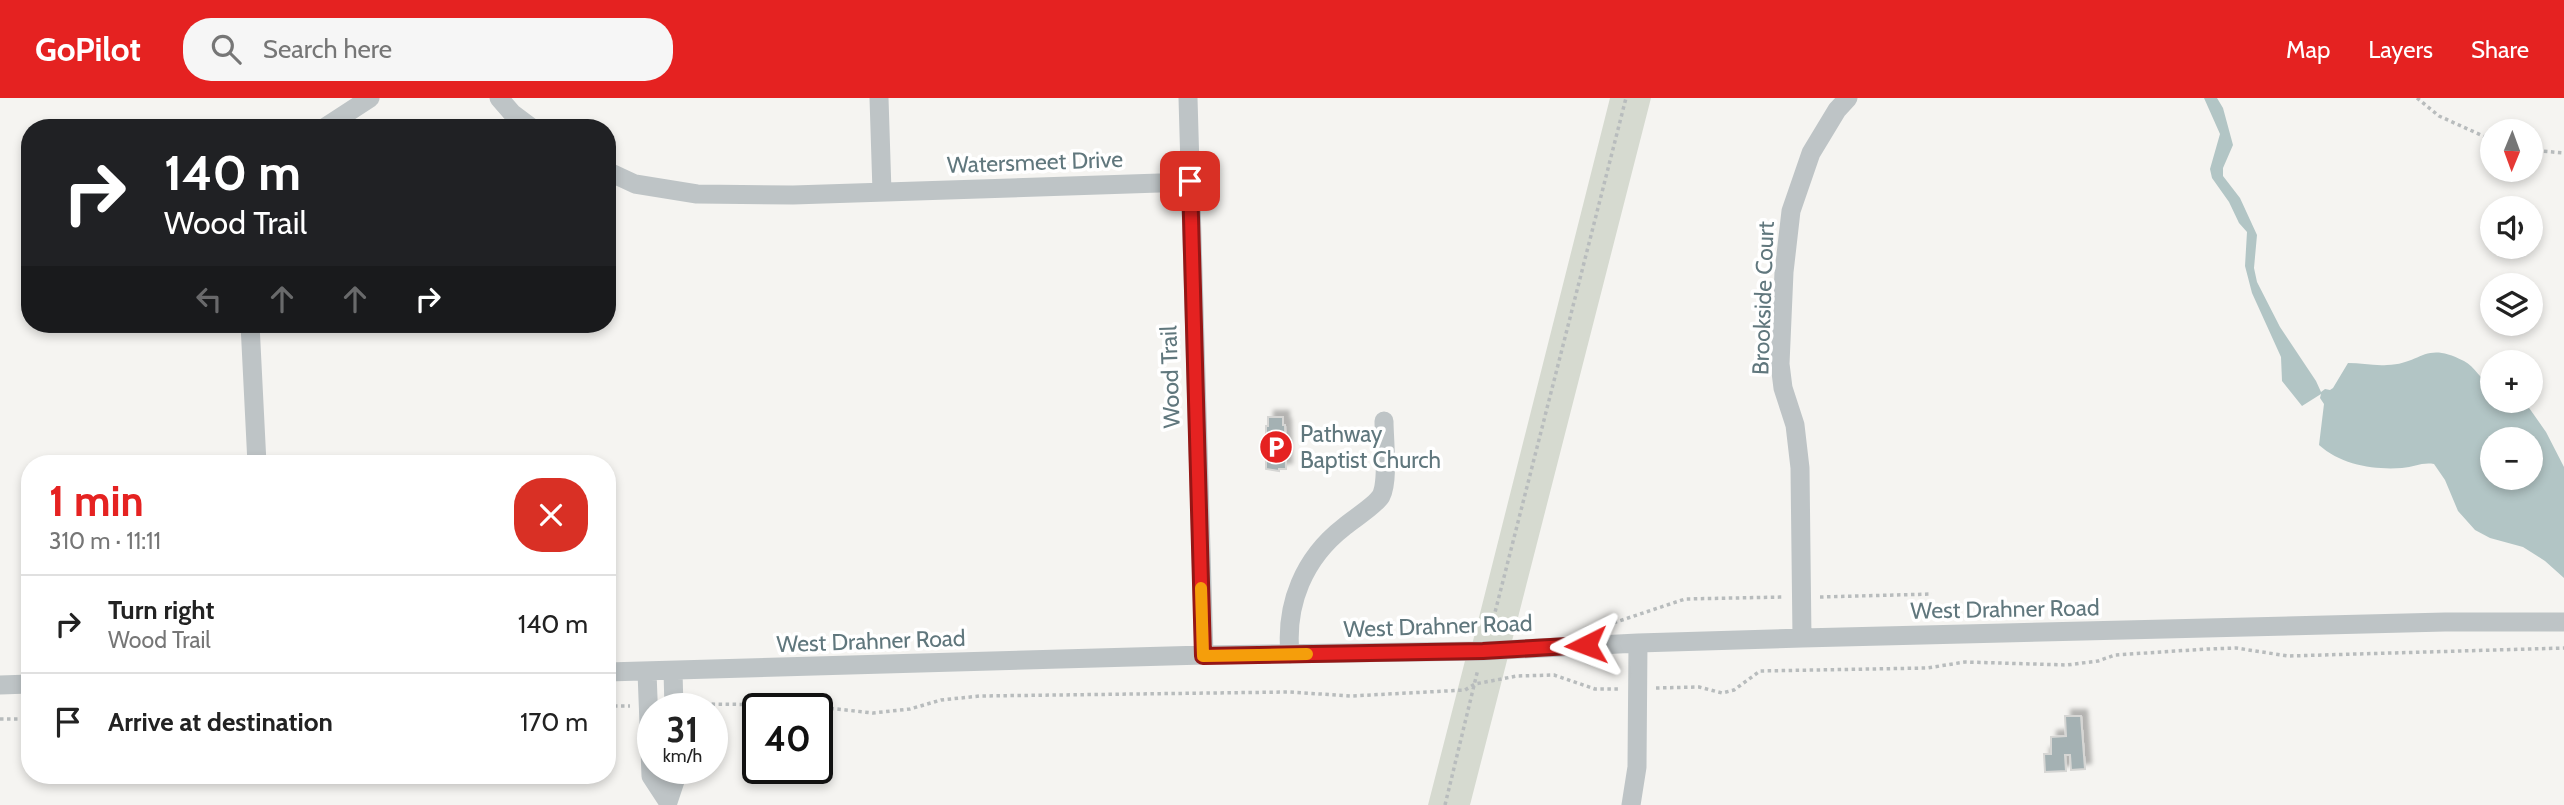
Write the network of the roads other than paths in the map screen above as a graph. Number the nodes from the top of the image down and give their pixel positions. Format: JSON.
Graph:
{"nodes":[{"id":1,"x":370,"y":98,"type":"edge"},
{"id":2,"x":499,"y":98,"type":"edge"},
{"id":3,"x":879,"y":98,"type":"edge"},
{"id":4,"x":1188,"y":98,"type":"edge"},
{"id":5,"x":1848,"y":98,"type":"edge"},
{"id":6,"x":338,"y":119,"type":"edge"},
{"id":7,"x":520,"y":119,"type":"edge"},
{"id":8,"x":616,"y":175,"type":"edge"},
{"id":9,"x":1190,"y":181,"type":"junction"},
{"id":10,"x":882,"y":192,"type":"junction"},
{"id":11,"x":250,"y":333,"type":"edge"},
{"id":12,"x":1384,"y":421,"type":"dead end"},
{"id":13,"x":257,"y":455,"type":"edge"},
{"id":14,"x":2564,"y":622,"type":"edge"},
{"id":15,"x":1802,"y":638,"type":"junction"},
{"id":16,"x":1638,"y":643,"type":"junction"},
{"id":17,"x":1290,"y":654,"type":"junction"},
{"id":18,"x":1203,"y":656,"type":"junction"},
{"id":19,"x":673,"y":671,"type":"junction"},
{"id":20,"x":647,"y":672,"type":"junction"},
{"id":21,"x":616,"y":673,"type":"edge"},
{"id":22,"x":21,"y":684,"type":"edge"},
{"id":23,"x":0,"y":685,"type":"edge"},
{"id":24,"x":674,"y":693,"type":"edge"},
{"id":25,"x":674,"y":784,"type":"edge"},
{"id":26,"x":668,"y":804,"type":"edge"},
{"id":27,"x":1631,"y":805,"type":"edge"}],
"edges":[{"from":1,"to":6,"type":"street"},
{"from":2,"to":7,"type":"street"},
{"from":3,"to":10,"type":"street"},
{"from":4,"to":9,"type":"street","name":"Wood Trail"},
{"from":5,"to":15,"type":"street","name":"Brookside Court"},
{"from":8,"to":10,"type":"street","name":"Watersmeet Drive"},
{"from":9,"to":10,"type":"street","name":"Watersmeet Drive"},
{"from":9,"to":18,"type":"street","name":"Wood Trail"},
{"from":11,"to":13,"type":"street"},
{"from":12,"to":17,"type":"street"},
{"from":14,"to":15,"type":"street","name":"West Drahner Road"},
{"from":15,"to":16,"type":"street","name":"West Drahner Road"},
{"from":16,"to":17,"type":"street","name":"West Drahner Road"},
{"from":16,"to":27,"type":"street"},
{"from":17,"to":18,"type":"street","name":"West Drahner Road"},
{"from":18,"to":19,"type":"street","name":"West Drahner Road"},
{"from":19,"to":20,"type":"street","name":"West Drahner Road"},
{"from":19,"to":24,"type":"street"},
{"from":20,"to":21,"type":"street","name":"West Drahner Road"},
{"from":20,"to":26,"type":"street"},
{"from":22,"to":23,"type":"street"},
{"from":25,"to":26,"type":"street"}]}
